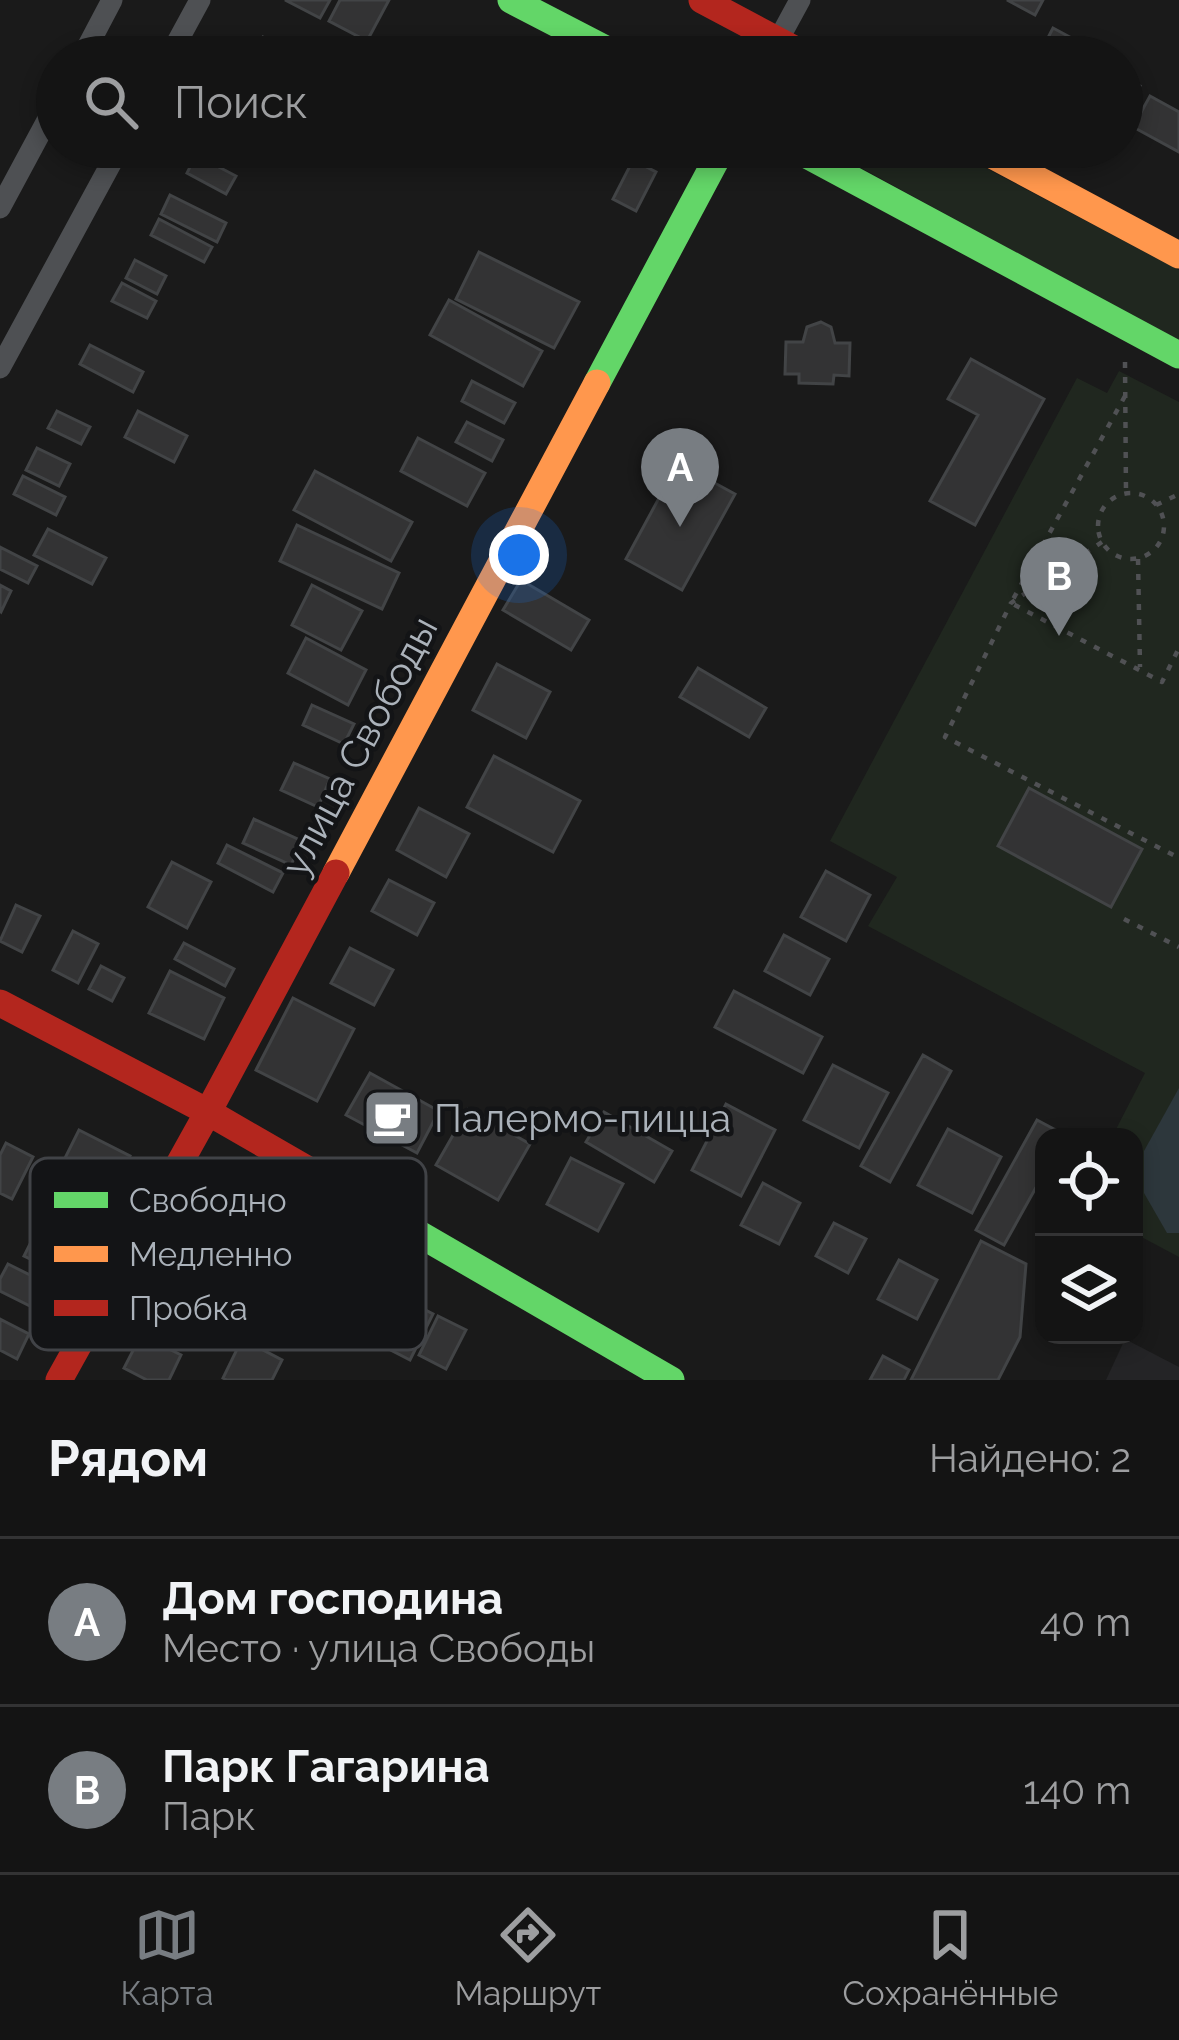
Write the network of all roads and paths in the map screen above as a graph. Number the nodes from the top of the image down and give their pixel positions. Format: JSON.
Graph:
{"nodes":[{"id":1,"x":112,"y":0,"type":"edge"},
{"id":2,"x":200,"y":0,"type":"edge"},
{"id":3,"x":511,"y":0,"type":"edge"},
{"id":4,"x":702,"y":0,"type":"edge"},
{"id":5,"x":800,"y":0,"type":"edge"},
{"id":6,"x":93,"y":36,"type":"edge"},
{"id":7,"x":180,"y":36,"type":"edge"},
{"id":8,"x":580,"y":36,"type":"edge"},
{"id":9,"x":755,"y":36,"type":"edge"},
{"id":10,"x":781,"y":36,"type":"edge"},
{"id":11,"x":36,"y":142,"type":"edge"},
{"id":12,"x":109,"y":168,"type":"edge"},
{"id":13,"x":712,"y":168,"type":"edge"},
{"id":14,"x":831,"y":168,"type":"edge"},
{"id":15,"x":1016,"y":168,"type":"edge"},
{"id":16,"x":0,"y":208,"type":"edge"},
{"id":17,"x":1179,"y":255,"type":"edge"},
{"id":18,"x":1125,"y":326,"type":"junction"},
{"id":19,"x":1179,"y":356,"type":"edge"},
{"id":20,"x":0,"y":368,"type":"edge"},
{"id":21,"x":1125,"y":396,"type":"junction"},
{"id":22,"x":1126,"y":494,"type":"junction"},
{"id":23,"x":1179,"y":494,"type":"edge"},
{"id":24,"x":1156,"y":505,"type":"junction"},
{"id":25,"x":1102,"y":542,"type":"junction"},
{"id":26,"x":1138,"y":559,"type":"junction"},
{"id":27,"x":1011,"y":603,"type":"junction"},
{"id":28,"x":1179,"y":648,"type":"edge"},
{"id":29,"x":1140,"y":670,"type":"junction"},
{"id":30,"x":1179,"y":858,"type":"edge"},
{"id":31,"x":1124,"y":919,"type":"dead end"},
{"id":32,"x":1179,"y":947,"type":"edge"},
{"id":33,"x":0,"y":1003,"type":"edge"},
{"id":34,"x":208,"y":1112,"type":"junction"},
{"id":35,"x":182,"y":1158,"type":"edge"},
{"id":36,"x":286,"y":1158,"type":"edge"},
{"id":37,"x":426,"y":1241,"type":"edge"},
{"id":38,"x":76,"y":1350,"type":"edge"},
{"id":39,"x":653,"y":1376,"type":"edge"},
{"id":40,"x":59,"y":1380,"type":"edge"}],
"edges":[{"from":1,"to":6,"type":"street"},
{"from":2,"to":7,"type":"street"},
{"from":3,"to":8,"type":"street"},
{"from":4,"to":9,"type":"street"},
{"from":5,"to":10,"type":"street"},
{"from":11,"to":16,"type":"street"},
{"from":12,"to":20,"type":"street"},
{"from":13,"to":34,"type":"street","name":"улица Свободы"},
{"from":14,"to":18,"type":"street"},
{"from":15,"to":17,"type":"street"},
{"from":18,"to":19,"type":"street"},
{"from":18,"to":21,"type":"path"},
{"from":21,"to":22,"type":"path"},
{"from":21,"to":27,"type":"path"},
{"from":22,"to":24,"type":"path"},
{"from":22,"to":25,"type":"path"},
{"from":23,"to":24,"type":"path"},
{"from":24,"to":26,"type":"path"},
{"from":25,"to":26,"type":"path"},
{"from":25,"to":27,"type":"path"},
{"from":26,"to":29,"type":"path"},
{"from":27,"to":29,"type":"path"},
{"from":27,"to":30,"type":"path"},
{"from":28,"to":29,"type":"path"},
{"from":31,"to":32,"type":"path"},
{"from":33,"to":34,"type":"street"},
{"from":34,"to":35,"type":"street","name":"улица Свободы"},
{"from":34,"to":36,"type":"street"},
{"from":37,"to":39,"type":"street"},
{"from":38,"to":40,"type":"street","name":"улица Свободы"}]}
